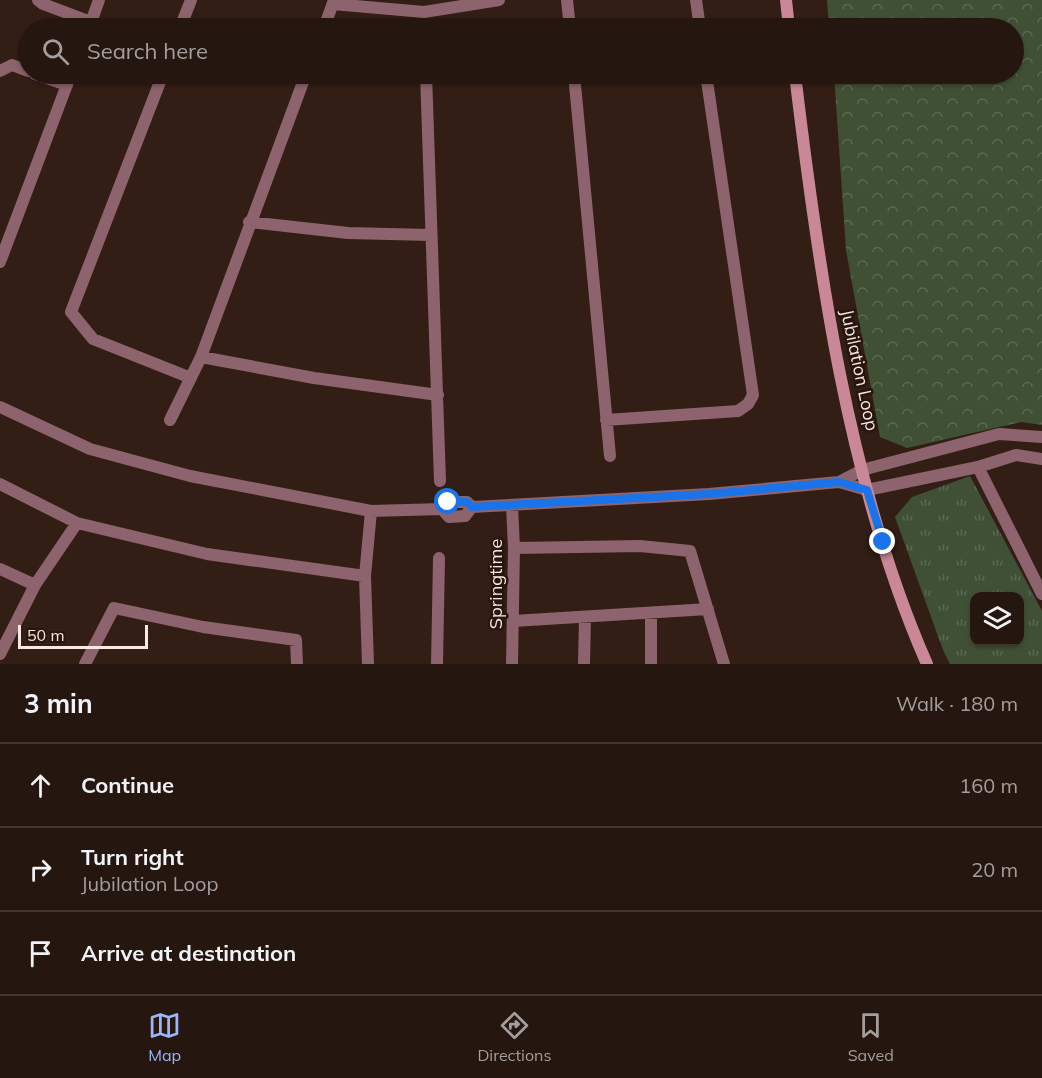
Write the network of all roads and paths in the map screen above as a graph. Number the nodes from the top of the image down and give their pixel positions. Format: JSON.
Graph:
{"nodes":[{"id":1,"x":38,"y":0,"type":"edge"},
{"id":2,"x":99,"y":0,"type":"edge"},
{"id":3,"x":191,"y":0,"type":"edge"},
{"id":4,"x":499,"y":0,"type":"edge"},
{"id":5,"x":567,"y":0,"type":"edge"},
{"id":6,"x":696,"y":0,"type":"edge"},
{"id":7,"x":786,"y":0,"type":"edge"},
{"id":8,"x":334,"y":2,"type":"edge"},
{"id":9,"x":424,"y":12,"type":"junction"},
{"id":10,"x":74,"y":18,"type":"edge"},
{"id":11,"x":93,"y":18,"type":"edge"},
{"id":12,"x":184,"y":18,"type":"edge"},
{"id":13,"x":328,"y":18,"type":"edge"},
{"id":14,"x":424,"y":18,"type":"edge"},
{"id":15,"x":569,"y":18,"type":"edge"},
{"id":16,"x":699,"y":18,"type":"edge"},
{"id":17,"x":788,"y":18,"type":"edge"},
{"id":18,"x":18,"y":67,"type":"edge"},
{"id":19,"x":0,"y":71,"type":"edge"},
{"id":20,"x":67,"y":84,"type":"edge"},
{"id":21,"x":159,"y":84,"type":"edge"},
{"id":22,"x":302,"y":84,"type":"edge"},
{"id":23,"x":426,"y":84,"type":"edge"},
{"id":24,"x":575,"y":84,"type":"edge"},
{"id":25,"x":707,"y":84,"type":"edge"},
{"id":26,"x":796,"y":84,"type":"edge"},
{"id":27,"x":249,"y":222,"type":"junction"},
{"id":28,"x":431,"y":235,"type":"junction"},
{"id":29,"x":2,"y":253,"type":"edge"},
{"id":30,"x":201,"y":357,"type":"junction"},
{"id":31,"x":192,"y":378,"type":"junction"},
{"id":32,"x":438,"y":395,"type":"junction"},
{"id":33,"x":0,"y":407,"type":"edge"},
{"id":34,"x":170,"y":420,"type":"dead end"},
{"id":35,"x":606,"y":420,"type":"junction"},
{"id":36,"x":1042,"y":436,"type":"edge"},
{"id":37,"x":610,"y":456,"type":"dead end"},
{"id":38,"x":1042,"y":459,"type":"edge"},
{"id":39,"x":978,"y":467,"type":"junction"},
{"id":40,"x":862,"y":470,"type":"junction"},
{"id":41,"x":440,"y":481,"type":"dead end"},
{"id":42,"x":839,"y":482,"type":"junction"},
{"id":43,"x":0,"y":484,"type":"edge"},
{"id":44,"x":867,"y":490,"type":"junction"},
{"id":45,"x":512,"y":505,"type":"junction"},
{"id":46,"x":371,"y":511,"type":"junction"},
{"id":47,"x":77,"y":523,"type":"junction"},
{"id":48,"x":514,"y":548,"type":"junction"},
{"id":49,"x":439,"y":558,"type":"dead end"},
{"id":50,"x":0,"y":568,"type":"edge"},
{"id":51,"x":365,"y":576,"type":"junction"},
{"id":52,"x":35,"y":585,"type":"junction"},
{"id":53,"x":1042,"y":594,"type":"edge"},
{"id":54,"x":708,"y":609,"type":"junction"},
{"id":55,"x":651,"y":613,"type":"junction"},
{"id":56,"x":585,"y":617,"type":"junction"},
{"id":57,"x":513,"y":621,"type":"junction"},
{"id":58,"x":0,"y":654,"type":"edge"},
{"id":59,"x":85,"y":664,"type":"edge"},
{"id":60,"x":297,"y":664,"type":"edge"},
{"id":61,"x":368,"y":664,"type":"edge"},
{"id":62,"x":437,"y":664,"type":"edge"},
{"id":63,"x":512,"y":664,"type":"edge"},
{"id":64,"x":584,"y":664,"type":"edge"},
{"id":65,"x":651,"y":664,"type":"edge"},
{"id":66,"x":724,"y":664,"type":"edge"},
{"id":67,"x":927,"y":664,"type":"edge"}],
"edges":[{"from":1,"to":10,"type":"street"},
{"from":2,"to":11,"type":"street"},
{"from":3,"to":12,"type":"street"},
{"from":4,"to":9,"type":"street"},
{"from":5,"to":15,"type":"street"},
{"from":6,"to":16,"type":"street"},
{"from":7,"to":17,"type":"main road"},
{"from":8,"to":9,"type":"street"},
{"from":8,"to":13,"type":"street"},
{"from":9,"to":14,"type":"street"},
{"from":18,"to":19,"type":"street"},
{"from":20,"to":29,"type":"street"},
{"from":21,"to":31,"type":"street"},
{"from":22,"to":27,"type":"street"},
{"from":23,"to":28,"type":"street"},
{"from":24,"to":35,"type":"street"},
{"from":25,"to":35,"type":"street"},
{"from":26,"to":40,"type":"main road","name":"Jubilation Loop"},
{"from":27,"to":28,"type":"street"},
{"from":27,"to":30,"type":"street"},
{"from":28,"to":32,"type":"street"},
{"from":30,"to":31,"type":"street"},
{"from":30,"to":32,"type":"street"},
{"from":31,"to":34,"type":"street"},
{"from":32,"to":41,"type":"street"},
{"from":33,"to":46,"type":"street"},
{"from":35,"to":37,"type":"street"},
{"from":36,"to":40,"type":"street"},
{"from":38,"to":39,"type":"street"},
{"from":39,"to":44,"type":"street"},
{"from":39,"to":53,"type":"street"},
{"from":40,"to":42,"type":"street"},
{"from":40,"to":44,"type":"main road","name":"Jubilation Loop"},
{"from":42,"to":44,"type":"street"},
{"from":42,"to":45,"type":"street"},
{"from":43,"to":47,"type":"street"},
{"from":44,"to":67,"type":"main road","name":"Jubilation Loop"},
{"from":45,"to":46,"type":"street"},
{"from":45,"to":48,"type":"street","name":"Springtime"},
{"from":46,"to":51,"type":"street"},
{"from":47,"to":51,"type":"street"},
{"from":47,"to":52,"type":"street"},
{"from":48,"to":54,"type":"street"},
{"from":48,"to":57,"type":"street","name":"Springtime"},
{"from":49,"to":62,"type":"street"},
{"from":50,"to":52,"type":"street"},
{"from":51,"to":61,"type":"street"},
{"from":52,"to":58,"type":"street"},
{"from":54,"to":55,"type":"street"},
{"from":54,"to":66,"type":"street"},
{"from":55,"to":56,"type":"street"},
{"from":55,"to":65,"type":"street"},
{"from":56,"to":57,"type":"street"},
{"from":56,"to":64,"type":"street"},
{"from":57,"to":63,"type":"street","name":"Springtime"},
{"from":59,"to":60,"type":"street"}]}
